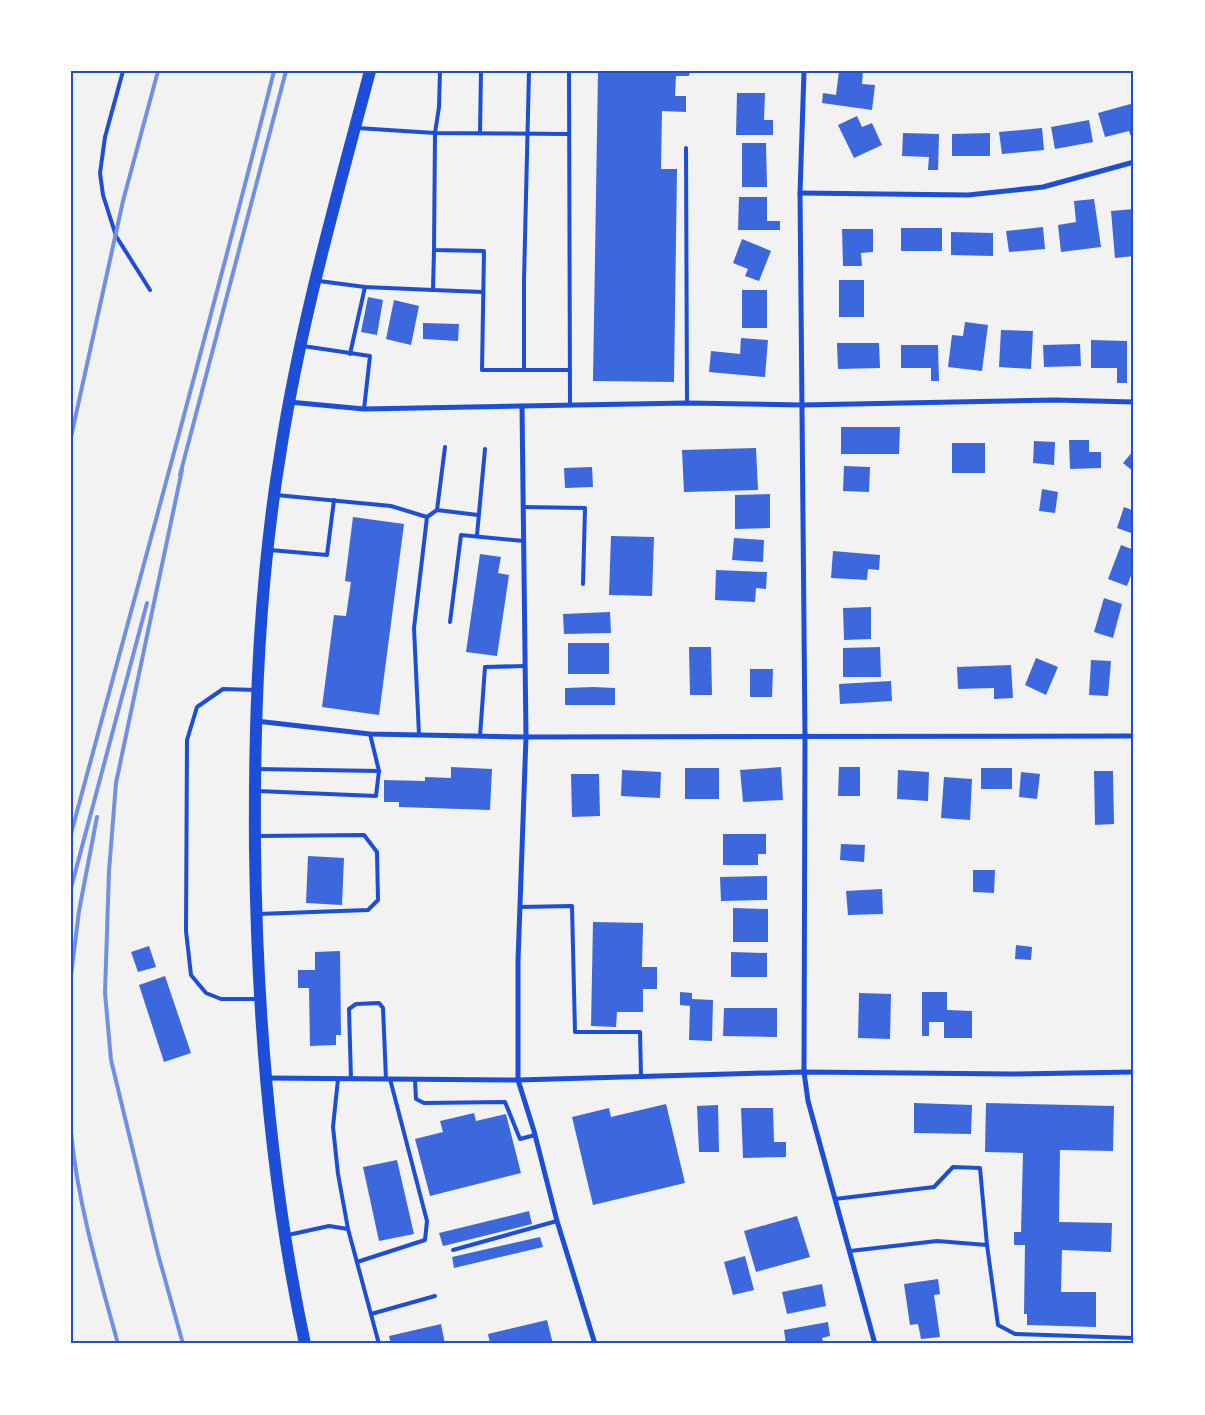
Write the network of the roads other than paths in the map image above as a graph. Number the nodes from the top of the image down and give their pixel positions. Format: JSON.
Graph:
{"nodes":[{"id":1,"x":123,"y":71,"type":"edge"},
{"id":2,"x":370,"y":71,"type":"edge"},
{"id":3,"x":440,"y":71,"type":"edge"},
{"id":4,"x":481,"y":71,"type":"edge"},
{"id":5,"x":529,"y":71,"type":"edge"},
{"id":6,"x":569,"y":71,"type":"edge"},
{"id":7,"x":804,"y":71,"type":"edge"},
{"id":8,"x":355,"y":128,"type":"junction"},
{"id":9,"x":435,"y":132,"type":"junction"},
{"id":10,"x":480,"y":133,"type":"junction"},
{"id":11,"x":528,"y":134,"type":"junction"},
{"id":12,"x":570,"y":134,"type":"junction"},
{"id":13,"x":686,"y":148,"type":"dead end"},
{"id":14,"x":1134,"y":162,"type":"edge"},
{"id":15,"x":800,"y":192,"type":"junction"},
{"id":16,"x":434,"y":250,"type":"junction"},
{"id":17,"x":315,"y":281,"type":"junction"},
{"id":18,"x":365,"y":287,"type":"junction"},
{"id":19,"x":150,"y":290,"type":"dead end"},
{"id":20,"x":433,"y":290,"type":"junction"},
{"id":21,"x":483,"y":292,"type":"junction"},
{"id":22,"x":300,"y":346,"type":"junction"},
{"id":23,"x":350,"y":354,"type":"junction"},
{"id":24,"x":524,"y":370,"type":"junction"},
{"id":25,"x":570,"y":370,"type":"junction"},
{"id":26,"x":289,"y":402,"type":"junction"},
{"id":27,"x":1134,"y":402,"type":"edge"},
{"id":28,"x":687,"y":403,"type":"junction"},
{"id":29,"x":570,"y":405,"type":"junction"},
{"id":30,"x":802,"y":405,"type":"junction"},
{"id":31,"x":522,"y":406,"type":"junction"},
{"id":32,"x":364,"y":408,"type":"junction"},
{"id":33,"x":445,"y":447,"type":"dead end"},
{"id":34,"x":485,"y":449,"type":"dead end"},
{"id":35,"x":274,"y":495,"type":"junction"},
{"id":36,"x":334,"y":500,"type":"junction"},
{"id":37,"x":523,"y":507,"type":"junction"},
{"id":38,"x":437,"y":510,"type":"junction"},
{"id":39,"x":478,"y":515,"type":"junction"},
{"id":40,"x":427,"y":517,"type":"junction"},
{"id":41,"x":477,"y":535,"type":"junction"},
{"id":42,"x":524,"y":541,"type":"junction"},
{"id":43,"x":268,"y":550,"type":"junction"},
{"id":44,"x":583,"y":584,"type":"dead end"},
{"id":45,"x":450,"y":622,"type":"dead end"},
{"id":46,"x":525,"y":666,"type":"junction"},
{"id":47,"x":257,"y":690,"type":"junction"},
{"id":48,"x":256,"y":721,"type":"junction"},
{"id":49,"x":370,"y":734,"type":"junction"},
{"id":50,"x":419,"y":735,"type":"junction"},
{"id":51,"x":480,"y":736,"type":"junction"},
{"id":52,"x":1134,"y":736,"type":"edge"},
{"id":53,"x":526,"y":737,"type":"junction"},
{"id":54,"x":805,"y":737,"type":"junction"},
{"id":55,"x":255,"y":769,"type":"junction"},
{"id":56,"x":379,"y":771,"type":"junction"},
{"id":57,"x":255,"y":791,"type":"junction"},
{"id":58,"x":255,"y":836,"type":"junction"},
{"id":59,"x":520,"y":907,"type":"junction"},
{"id":60,"x":256,"y":914,"type":"junction"},
{"id":61,"x":260,"y":999,"type":"junction"},
{"id":62,"x":804,"y":1072,"type":"junction"},
{"id":63,"x":1134,"y":1072,"type":"edge"},
{"id":64,"x":641,"y":1076,"type":"junction"},
{"id":65,"x":266,"y":1078,"type":"junction"},
{"id":66,"x":338,"y":1079,"type":"junction"},
{"id":67,"x":351,"y":1079,"type":"junction"},
{"id":68,"x":388,"y":1079,"type":"junction"},
{"id":69,"x":415,"y":1080,"type":"junction"},
{"id":70,"x":518,"y":1080,"type":"junction"},
{"id":71,"x":535,"y":1135,"type":"junction"},
{"id":72,"x":835,"y":1199,"type":"junction"},
{"id":73,"x":557,"y":1221,"type":"junction"},
{"id":74,"x":348,"y":1229,"type":"junction"},
{"id":75,"x":285,"y":1236,"type":"junction"},
{"id":76,"x":987,"y":1245,"type":"junction"},
{"id":77,"x":453,"y":1250,"type":"dead end"},
{"id":78,"x":850,"y":1250,"type":"junction"},
{"id":79,"x":358,"y":1262,"type":"junction"},
{"id":80,"x":435,"y":1296,"type":"dead end"},
{"id":81,"x":372,"y":1314,"type":"junction"},
{"id":82,"x":1134,"y":1338,"type":"edge"},
{"id":83,"x":306,"y":1344,"type":"edge"},
{"id":84,"x":380,"y":1344,"type":"edge"},
{"id":85,"x":595,"y":1344,"type":"edge"},
{"id":86,"x":875,"y":1344,"type":"edge"}],
"edges":[{"from":1,"to":19,"type":"lane"},
{"from":2,"to":8,"type":"main road"},
{"from":3,"to":9,"type":"lane"},
{"from":4,"to":10,"type":"lane"},
{"from":5,"to":11,"type":"lane"},
{"from":6,"to":12,"type":"lane"},
{"from":7,"to":15,"type":"street"},
{"from":8,"to":9,"type":"lane"},
{"from":8,"to":17,"type":"main road"},
{"from":9,"to":10,"type":"lane"},
{"from":9,"to":16,"type":"lane"},
{"from":10,"to":11,"type":"lane"},
{"from":11,"to":12,"type":"lane"},
{"from":11,"to":24,"type":"lane"},
{"from":12,"to":25,"type":"lane"},
{"from":13,"to":28,"type":"lane"},
{"from":14,"to":15,"type":"street"},
{"from":15,"to":30,"type":"street"},
{"from":16,"to":20,"type":"lane"},
{"from":16,"to":21,"type":"lane"},
{"from":17,"to":18,"type":"lane"},
{"from":17,"to":22,"type":"main road"},
{"from":18,"to":20,"type":"lane"},
{"from":18,"to":23,"type":"lane"},
{"from":20,"to":21,"type":"lane"},
{"from":21,"to":24,"type":"lane"},
{"from":22,"to":23,"type":"lane"},
{"from":22,"to":26,"type":"main road"},
{"from":23,"to":32,"type":"lane"},
{"from":24,"to":25,"type":"lane"},
{"from":25,"to":29,"type":"lane"},
{"from":26,"to":32,"type":"street"},
{"from":26,"to":35,"type":"main road"},
{"from":27,"to":30,"type":"street"},
{"from":28,"to":29,"type":"street"},
{"from":28,"to":30,"type":"street"},
{"from":29,"to":31,"type":"street"},
{"from":30,"to":54,"type":"street"},
{"from":31,"to":32,"type":"street"},
{"from":31,"to":37,"type":"street"},
{"from":33,"to":38,"type":"lane"},
{"from":34,"to":39,"type":"lane"},
{"from":35,"to":36,"type":"lane"},
{"from":35,"to":43,"type":"main road"},
{"from":36,"to":40,"type":"lane"},
{"from":36,"to":43,"type":"lane"},
{"from":37,"to":42,"type":"street"},
{"from":37,"to":44,"type":"lane"},
{"from":38,"to":39,"type":"lane"},
{"from":38,"to":40,"type":"lane"},
{"from":39,"to":41,"type":"lane"},
{"from":40,"to":50,"type":"lane"},
{"from":41,"to":42,"type":"lane"},
{"from":41,"to":45,"type":"lane"},
{"from":42,"to":46,"type":"street"},
{"from":43,"to":47,"type":"main road"},
{"from":46,"to":51,"type":"lane"},
{"from":46,"to":53,"type":"street"},
{"from":47,"to":48,"type":"main road"},
{"from":47,"to":61,"type":"lane"},
{"from":48,"to":49,"type":"street"},
{"from":48,"to":55,"type":"main road"},
{"from":49,"to":50,"type":"street"},
{"from":49,"to":56,"type":"lane"},
{"from":50,"to":51,"type":"street"},
{"from":51,"to":53,"type":"street"},
{"from":52,"to":54,"type":"street"},
{"from":53,"to":54,"type":"street"},
{"from":53,"to":59,"type":"street"},
{"from":54,"to":62,"type":"street"},
{"from":55,"to":56,"type":"lane"},
{"from":55,"to":57,"type":"main road"},
{"from":56,"to":57,"type":"lane"},
{"from":57,"to":58,"type":"main road"},
{"from":58,"to":60,"type":"main road"},
{"from":58,"to":60,"type":"lane"},
{"from":59,"to":64,"type":"lane"},
{"from":59,"to":70,"type":"street"},
{"from":60,"to":61,"type":"main road"},
{"from":61,"to":65,"type":"main road"},
{"from":62,"to":63,"type":"street"},
{"from":62,"to":64,"type":"street"},
{"from":62,"to":72,"type":"street"},
{"from":64,"to":70,"type":"street"},
{"from":65,"to":66,"type":"street"},
{"from":65,"to":75,"type":"main road"},
{"from":66,"to":67,"type":"street"},
{"from":66,"to":74,"type":"lane"},
{"from":67,"to":68,"type":"street"},
{"from":67,"to":68,"type":"lane"},
{"from":68,"to":69,"type":"street"},
{"from":68,"to":79,"type":"lane"},
{"from":69,"to":70,"type":"street"},
{"from":69,"to":71,"type":"lane"},
{"from":70,"to":71,"type":"street"},
{"from":71,"to":73,"type":"street"},
{"from":72,"to":76,"type":"lane"},
{"from":72,"to":78,"type":"street"},
{"from":73,"to":77,"type":"lane"},
{"from":73,"to":85,"type":"street"},
{"from":74,"to":75,"type":"lane"},
{"from":74,"to":79,"type":"lane"},
{"from":75,"to":83,"type":"main road"},
{"from":76,"to":78,"type":"lane"},
{"from":76,"to":82,"type":"lane"},
{"from":78,"to":86,"type":"street"},
{"from":79,"to":81,"type":"lane"},
{"from":80,"to":81,"type":"lane"},
{"from":81,"to":84,"type":"lane"}]}
